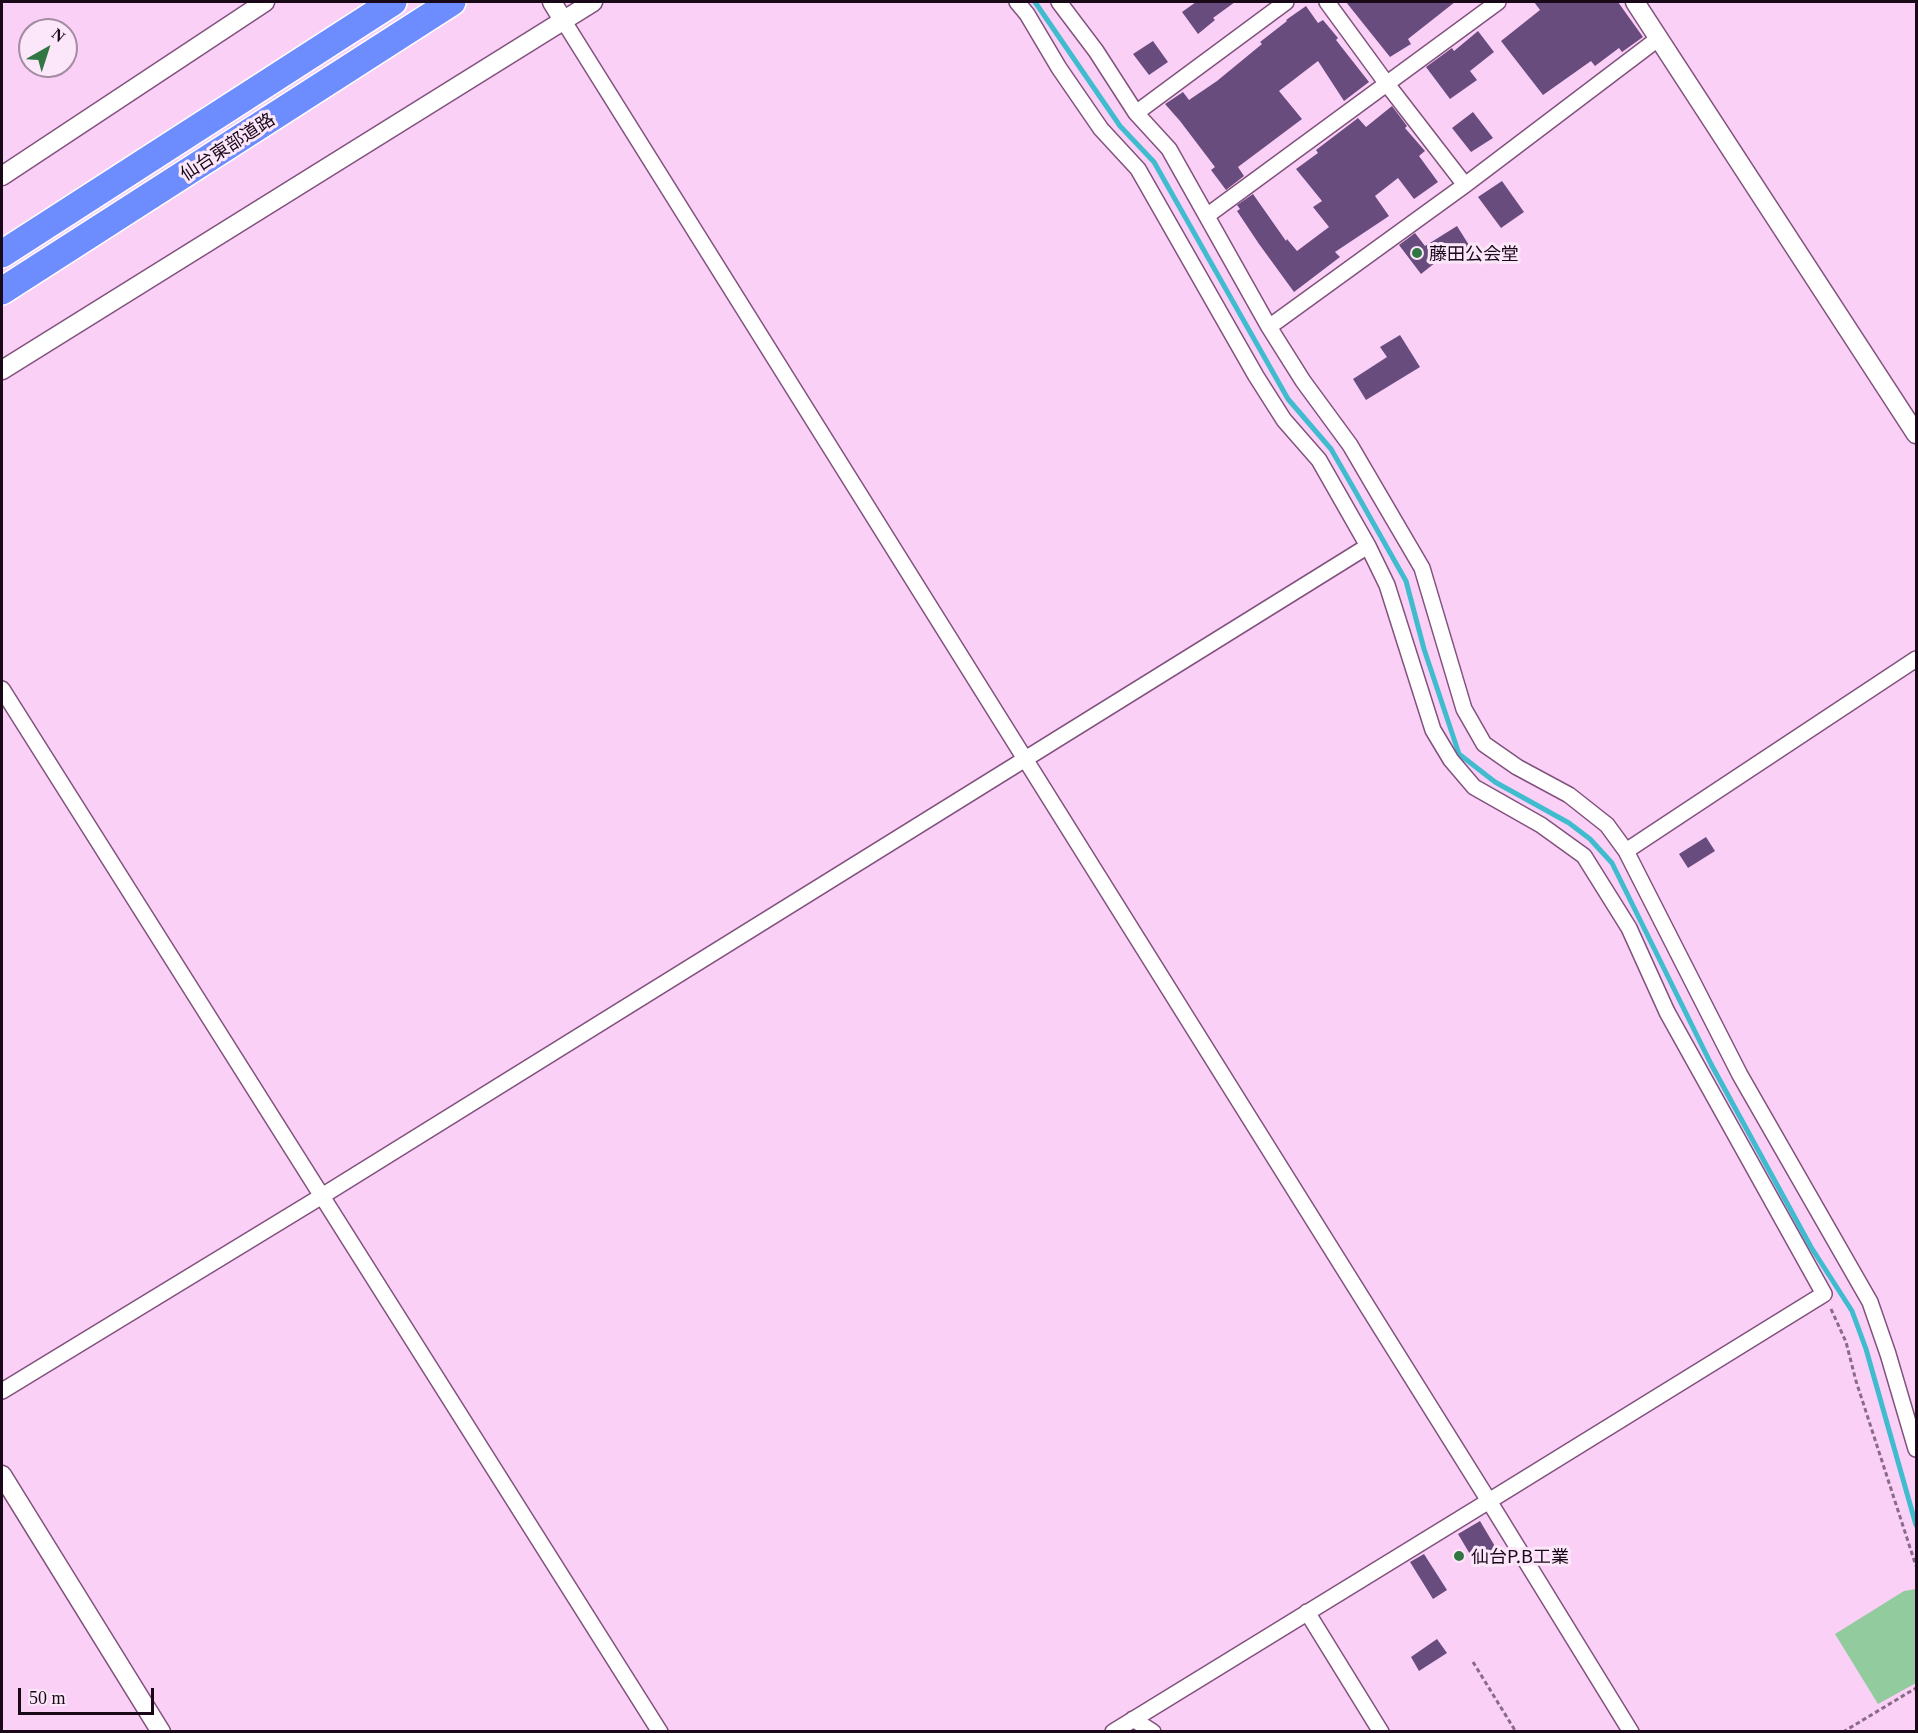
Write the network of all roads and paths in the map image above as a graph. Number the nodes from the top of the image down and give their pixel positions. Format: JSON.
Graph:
{"nodes":[{"id":1,"x":265,"y":2,"type":"edge"},
{"id":2,"x":393,"y":2,"type":"edge"},
{"id":3,"x":452,"y":2,"type":"edge"},
{"id":4,"x":552,"y":2,"type":"edge"},
{"id":5,"x":593,"y":2,"type":"edge"},
{"id":6,"x":1017,"y":2,"type":"edge"},
{"id":7,"x":1059,"y":2,"type":"edge"},
{"id":8,"x":1286,"y":2,"type":"edge"},
{"id":9,"x":1328,"y":2,"type":"edge"},
{"id":10,"x":1498,"y":2,"type":"edge"},
{"id":11,"x":1635,"y":2,"type":"edge"},
{"id":12,"x":563,"y":20,"type":"junction"},
{"id":13,"x":1659,"y":38,"type":"junction"},
{"id":14,"x":1387,"y":84,"type":"junction"},
{"id":15,"x":1136,"y":113,"type":"junction"},
{"id":16,"x":2,"y":176,"type":"edge"},
{"id":17,"x":1465,"y":185,"type":"junction"},
{"id":18,"x":1208,"y":215,"type":"junction"},
{"id":19,"x":2,"y":254,"type":"edge"},
{"id":20,"x":2,"y":291,"type":"edge"},
{"id":21,"x":1269,"y":327,"type":"junction"},
{"id":22,"x":2,"y":370,"type":"edge"},
{"id":23,"x":1917,"y":434,"type":"edge"},
{"id":24,"x":1368,"y":546,"type":"junction"},
{"id":25,"x":1917,"y":659,"type":"edge"},
{"id":26,"x":2,"y":689,"type":"edge"},
{"id":27,"x":1026,"y":760,"type":"junction"},
{"id":28,"x":1626,"y":851,"type":"junction"},
{"id":29,"x":322,"y":1196,"type":"junction"},
{"id":30,"x":1824,"y":1294,"type":"junction"},
{"id":31,"x":2,"y":1391,"type":"edge"},
{"id":32,"x":1917,"y":1449,"type":"edge"},
{"id":33,"x":2,"y":1475,"type":"edge"},
{"id":34,"x":1489,"y":1501,"type":"junction"},
{"id":35,"x":1917,"y":1566,"type":"edge"},
{"id":36,"x":1307,"y":1612,"type":"junction"},
{"id":37,"x":1473,"y":1662,"type":"dead end"},
{"id":38,"x":1917,"y":1688,"type":"edge"},
{"id":39,"x":1132,"y":1719,"type":"junction"},
{"id":40,"x":161,"y":1731,"type":"edge"},
{"id":41,"x":660,"y":1731,"type":"edge"},
{"id":42,"x":1113,"y":1731,"type":"edge"},
{"id":43,"x":1153,"y":1731,"type":"edge"},
{"id":44,"x":1382,"y":1731,"type":"edge"},
{"id":45,"x":1516,"y":1731,"type":"edge"},
{"id":46,"x":1631,"y":1731,"type":"edge"},
{"id":47,"x":1843,"y":1731,"type":"edge"}],
"edges":[{"from":1,"to":16,"type":"street"},
{"from":2,"to":19,"type":"highway","name":"仙台東部道路"},
{"from":3,"to":20,"type":"highway","name":"仙台東部道路"},
{"from":4,"to":12,"type":"street"},
{"from":5,"to":12,"type":"street"},
{"from":6,"to":24,"type":"street"},
{"from":7,"to":15,"type":"street"},
{"from":8,"to":15,"type":"street"},
{"from":9,"to":14,"type":"street"},
{"from":10,"to":14,"type":"street"},
{"from":11,"to":13,"type":"street"},
{"from":12,"to":22,"type":"street"},
{"from":12,"to":27,"type":"street"},
{"from":13,"to":17,"type":"street"},
{"from":13,"to":23,"type":"street"},
{"from":14,"to":17,"type":"street"},
{"from":14,"to":18,"type":"street"},
{"from":15,"to":18,"type":"street"},
{"from":17,"to":21,"type":"street"},
{"from":18,"to":21,"type":"street"},
{"from":21,"to":28,"type":"street"},
{"from":24,"to":27,"type":"street"},
{"from":24,"to":30,"type":"street"},
{"from":25,"to":28,"type":"street"},
{"from":26,"to":29,"type":"street"},
{"from":27,"to":29,"type":"street"},
{"from":27,"to":34,"type":"street"},
{"from":28,"to":32,"type":"street"},
{"from":29,"to":31,"type":"street"},
{"from":29,"to":41,"type":"street"},
{"from":30,"to":34,"type":"street"},
{"from":30,"to":35,"type":"path"},
{"from":33,"to":40,"type":"street"},
{"from":34,"to":36,"type":"street"},
{"from":34,"to":46,"type":"street"},
{"from":36,"to":39,"type":"street"},
{"from":36,"to":44,"type":"street"},
{"from":37,"to":45,"type":"path"},
{"from":38,"to":47,"type":"path"},
{"from":39,"to":42,"type":"street"},
{"from":39,"to":43,"type":"street"}]}
